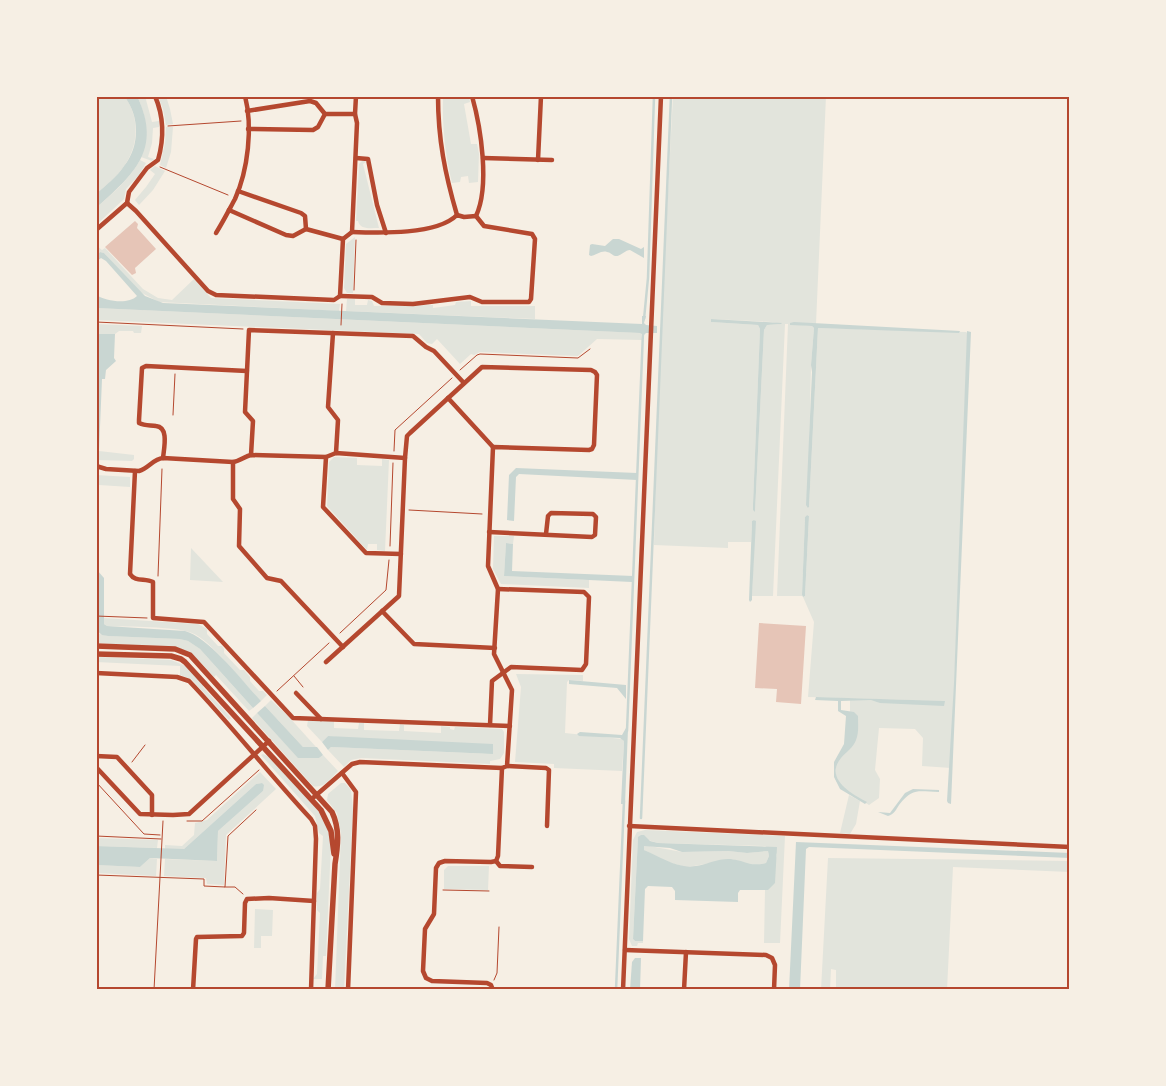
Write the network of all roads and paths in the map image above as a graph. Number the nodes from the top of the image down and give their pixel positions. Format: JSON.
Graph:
{"nodes":[{"id":1,"x":155,"y":96,"type":"edge"},
{"id":2,"x":244,"y":96,"type":"edge"},
{"id":3,"x":356,"y":96,"type":"edge"},
{"id":4,"x":438,"y":96,"type":"edge"},
{"id":5,"x":472,"y":96,"type":"edge"},
{"id":6,"x":541,"y":96,"type":"edge"},
{"id":7,"x":661,"y":96,"type":"edge"},
{"id":8,"x":247,"y":111,"type":"junction"},
{"id":9,"x":325,"y":114,"type":"junction"},
{"id":10,"x":355,"y":114,"type":"junction"},
{"id":11,"x":248,"y":121,"type":"junction"},
{"id":12,"x":162,"y":126,"type":"junction"},
{"id":13,"x":248,"y":129,"type":"junction"},
{"id":14,"x":356,"y":158,"type":"junction"},
{"id":15,"x":483,"y":158,"type":"junction"},
{"id":16,"x":538,"y":160,"type":"junction"},
{"id":17,"x":552,"y":160,"type":"dead end"},
{"id":18,"x":152,"y":164,"type":"junction"},
{"id":19,"x":238,"y":191,"type":"junction"},
{"id":20,"x":235,"y":198,"type":"junction"},
{"id":21,"x":127,"y":203,"type":"junction"},
{"id":22,"x":229,"y":210,"type":"junction"},
{"id":23,"x":457,"y":215,"type":"junction"},
{"id":24,"x":476,"y":216,"type":"junction"},
{"id":25,"x":306,"y":229,"type":"junction"},
{"id":26,"x":96,"y":230,"type":"edge"},
{"id":27,"x":354,"y":232,"type":"junction"},
{"id":28,"x":216,"y":233,"type":"dead end"},
{"id":29,"x":386,"y":233,"type":"junction"},
{"id":30,"x":343,"y":239,"type":"junction"},
{"id":31,"x":340,"y":296,"type":"junction"},
{"id":32,"x":354,"y":296,"type":"junction"},
{"id":33,"x":342,"y":306,"type":"dead end"},
{"id":34,"x":96,"y":322,"type":"edge"},
{"id":35,"x":342,"y":322,"type":"dead end"},
{"id":36,"x":249,"y":330,"type":"junction"},
{"id":37,"x":333,"y":333,"type":"junction"},
{"id":38,"x":590,"y":349,"type":"dead end"},
{"id":39,"x":175,"y":368,"type":"junction"},
{"id":40,"x":247,"y":371,"type":"junction"},
{"id":41,"x":456,"y":374,"type":"junction"},
{"id":42,"x":464,"y":383,"type":"junction"},
{"id":43,"x":448,"y":398,"type":"junction"},
{"id":44,"x":173,"y":416,"type":"dead end"},
{"id":45,"x":493,"y":447,"type":"junction"},
{"id":46,"x":336,"y":454,"type":"junction"},
{"id":47,"x":251,"y":455,"type":"junction"},
{"id":48,"x":393,"y":457,"type":"junction"},
{"id":49,"x":163,"y":458,"type":"junction"},
{"id":50,"x":326,"y":458,"type":"junction"},
{"id":51,"x":405,"y":458,"type":"junction"},
{"id":52,"x":233,"y":462,"type":"junction"},
{"id":53,"x":96,"y":466,"type":"edge"},
{"id":54,"x":162,"y":470,"type":"dead end"},
{"id":55,"x":135,"y":471,"type":"junction"},
{"id":56,"x":391,"y":510,"type":"junction"},
{"id":57,"x":403,"y":510,"type":"junction"},
{"id":58,"x":490,"y":514,"type":"junction"},
{"id":59,"x":490,"y":532,"type":"junction"},
{"id":60,"x":546,"y":534,"type":"junction"},
{"id":61,"x":389,"y":554,"type":"junction"},
{"id":62,"x":400,"y":554,"type":"junction"},
{"id":63,"x":153,"y":582,"type":"junction"},
{"id":64,"x":498,"y":589,"type":"junction"},
{"id":65,"x":382,"y":611,"type":"junction"},
{"id":66,"x":96,"y":616,"type":"edge"},
{"id":67,"x":153,"y":618,"type":"junction"},
{"id":68,"x":335,"y":638,"type":"junction"},
{"id":69,"x":96,"y":646,"type":"edge"},
{"id":70,"x":343,"y":647,"type":"junction"},
{"id":71,"x":495,"y":648,"type":"junction"},
{"id":72,"x":96,"y":654,"type":"edge"},
{"id":73,"x":326,"y":662,"type":"dead end"},
{"id":74,"x":96,"y":672,"type":"edge"},
{"id":75,"x":502,"y":672,"type":"junction"},
{"id":76,"x":294,"y":676,"type":"junction"},
{"id":77,"x":303,"y":687,"type":"dead end"},
{"id":78,"x":296,"y":692,"type":"dead end"},
{"id":79,"x":272,"y":696,"type":"junction"},
{"id":80,"x":322,"y":719,"type":"junction"},
{"id":81,"x":490,"y":725,"type":"junction"},
{"id":82,"x":510,"y":726,"type":"junction"},
{"id":83,"x":269,"y":741,"type":"junction"},
{"id":84,"x":145,"y":745,"type":"dead end"},
{"id":85,"x":264,"y":746,"type":"junction"},
{"id":86,"x":255,"y":754,"type":"junction"},
{"id":87,"x":96,"y":756,"type":"edge"},
{"id":88,"x":264,"y":765,"type":"junction"},
{"id":89,"x":96,"y":767,"type":"edge"},
{"id":90,"x":126,"y":767,"type":"junction"},
{"id":91,"x":505,"y":767,"type":"junction"},
{"id":92,"x":342,"y":773,"type":"junction"},
{"id":93,"x":96,"y":782,"type":"edge"},
{"id":94,"x":317,"y":795,"type":"junction"},
{"id":95,"x":312,"y":800,"type":"junction"},
{"id":96,"x":256,"y":810,"type":"dead end"},
{"id":97,"x":152,"y":815,"type":"junction"},
{"id":98,"x":168,"y":822,"type":"dead end"},
{"id":99,"x":182,"y":822,"type":"dead end"},
{"id":100,"x":547,"y":826,"type":"dead end"},
{"id":101,"x":629,"y":826,"type":"junction"},
{"id":102,"x":162,"y":835,"type":"junction"},
{"id":103,"x":96,"y":836,"type":"edge"},
{"id":104,"x":161,"y":839,"type":"junction"},
{"id":105,"x":1070,"y":847,"type":"edge"},
{"id":106,"x":496,"y":861,"type":"junction"},
{"id":107,"x":335,"y":864,"type":"junction"},
{"id":108,"x":532,"y":867,"type":"dead end"},
{"id":109,"x":96,"y":875,"type":"edge"},
{"id":110,"x":160,"y":878,"type":"junction"},
{"id":111,"x":225,"y":887,"type":"junction"},
{"id":112,"x":436,"y":890,"type":"junction"},
{"id":113,"x":489,"y":891,"type":"dead end"},
{"id":114,"x":247,"y":899,"type":"junction"},
{"id":115,"x":314,"y":901,"type":"junction"},
{"id":116,"x":499,"y":927,"type":"dead end"},
{"id":117,"x":625,"y":950,"type":"junction"},
{"id":118,"x":686,"y":952,"type":"junction"},
{"id":119,"x":492,"y":987,"type":"edge"},
{"id":120,"x":154,"y":990,"type":"edge"},
{"id":121,"x":193,"y":990,"type":"edge"},
{"id":122,"x":310,"y":990,"type":"edge"},
{"id":123,"x":328,"y":990,"type":"edge"},
{"id":124,"x":348,"y":990,"type":"edge"},
{"id":125,"x":623,"y":990,"type":"edge"},
{"id":126,"x":684,"y":990,"type":"edge"},
{"id":127,"x":774,"y":990,"type":"edge"}],
"edges":[{"from":1,"to":12,"type":"street"},
{"from":2,"to":8,"type":"street"},
{"from":3,"to":10,"type":"street"},
{"from":4,"to":23,"type":"street"},
{"from":5,"to":15,"type":"street"},
{"from":6,"to":16,"type":"street"},
{"from":7,"to":101,"type":"street"},
{"from":8,"to":9,"type":"street"},
{"from":8,"to":11,"type":"street"},
{"from":9,"to":10,"type":"street"},
{"from":9,"to":13,"type":"street"},
{"from":10,"to":14,"type":"street"},
{"from":11,"to":12,"type":"path"},
{"from":11,"to":13,"type":"street"},
{"from":12,"to":18,"type":"street"},
{"from":13,"to":19,"type":"street"},
{"from":14,"to":27,"type":"street"},
{"from":14,"to":29,"type":"street"},
{"from":15,"to":16,"type":"street"},
{"from":15,"to":24,"type":"street"},
{"from":16,"to":17,"type":"street"},
{"from":18,"to":20,"type":"path"},
{"from":18,"to":21,"type":"street"},
{"from":19,"to":20,"type":"street"},
{"from":19,"to":25,"type":"street"},
{"from":20,"to":22,"type":"street"},
{"from":21,"to":26,"type":"street"},
{"from":21,"to":31,"type":"street"},
{"from":22,"to":25,"type":"street"},
{"from":22,"to":28,"type":"street"},
{"from":23,"to":24,"type":"street"},
{"from":23,"to":29,"type":"street"},
{"from":24,"to":32,"type":"street"},
{"from":25,"to":30,"type":"street"},
{"from":27,"to":29,"type":"street"},
{"from":27,"to":30,"type":"street"},
{"from":27,"to":32,"type":"path"},
{"from":30,"to":31,"type":"street"},
{"from":31,"to":32,"type":"street"},
{"from":33,"to":35,"type":"path"},
{"from":34,"to":36,"type":"path"},
{"from":36,"to":37,"type":"street"},
{"from":36,"to":40,"type":"street"},
{"from":37,"to":41,"type":"street"},
{"from":37,"to":46,"type":"street"},
{"from":38,"to":41,"type":"path"},
{"from":39,"to":40,"type":"street"},
{"from":39,"to":44,"type":"path"},
{"from":39,"to":49,"type":"street"},
{"from":40,"to":47,"type":"street"},
{"from":41,"to":42,"type":"street"},
{"from":41,"to":48,"type":"path"},
{"from":42,"to":43,"type":"street"},
{"from":42,"to":45,"type":"street"},
{"from":43,"to":45,"type":"street"},
{"from":43,"to":51,"type":"street"},
{"from":45,"to":58,"type":"street"},
{"from":46,"to":48,"type":"street"},
{"from":46,"to":50,"type":"street"},
{"from":47,"to":50,"type":"street"},
{"from":47,"to":52,"type":"street"},
{"from":48,"to":51,"type":"street"},
{"from":48,"to":56,"type":"path"},
{"from":49,"to":52,"type":"street"},
{"from":49,"to":55,"type":"street"},
{"from":50,"to":61,"type":"street"},
{"from":51,"to":57,"type":"street"},
{"from":52,"to":68,"type":"street"},
{"from":53,"to":55,"type":"street"},
{"from":54,"to":63,"type":"path"},
{"from":55,"to":63,"type":"street"},
{"from":56,"to":57,"type":"path"},
{"from":56,"to":61,"type":"path"},
{"from":57,"to":58,"type":"path"},
{"from":57,"to":62,"type":"street"},
{"from":58,"to":59,"type":"street"},
{"from":59,"to":60,"type":"street"},
{"from":59,"to":64,"type":"street"},
{"from":60,"to":60,"type":"street"},
{"from":61,"to":62,"type":"street"},
{"from":61,"to":68,"type":"path"},
{"from":62,"to":65,"type":"street"},
{"from":63,"to":67,"type":"street"},
{"from":64,"to":71,"type":"street"},
{"from":64,"to":75,"type":"street"},
{"from":65,"to":70,"type":"street"},
{"from":65,"to":71,"type":"street"},
{"from":66,"to":67,"type":"path"},
{"from":67,"to":79,"type":"street"},
{"from":68,"to":70,"type":"street"},
{"from":68,"to":76,"type":"path"},
{"from":69,"to":83,"type":"street"},
{"from":70,"to":73,"type":"street"},
{"from":71,"to":75,"type":"street"},
{"from":72,"to":85,"type":"street"},
{"from":74,"to":86,"type":"street"},
{"from":75,"to":81,"type":"street"},
{"from":75,"to":82,"type":"street"},
{"from":76,"to":77,"type":"path"},
{"from":76,"to":79,"type":"path"},
{"from":78,"to":80,"type":"street"},
{"from":79,"to":80,"type":"street"},
{"from":80,"to":81,"type":"street"},
{"from":81,"to":82,"type":"street"},
{"from":82,"to":91,"type":"street"},
{"from":83,"to":85,"type":"street"},
{"from":83,"to":94,"type":"street"},
{"from":84,"to":90,"type":"path"},
{"from":85,"to":86,"type":"street"},
{"from":85,"to":95,"type":"street"},
{"from":86,"to":88,"type":"street"},
{"from":86,"to":97,"type":"street"},
{"from":87,"to":90,"type":"street"},
{"from":88,"to":99,"type":"path"},
{"from":88,"to":115,"type":"street"},
{"from":89,"to":97,"type":"street"},
{"from":90,"to":97,"type":"street"},
{"from":91,"to":92,"type":"street"},
{"from":91,"to":100,"type":"street"},
{"from":91,"to":106,"type":"street"},
{"from":92,"to":94,"type":"street"},
{"from":92,"to":124,"type":"street"},
{"from":93,"to":102,"type":"path"},
{"from":94,"to":95,"type":"street"},
{"from":94,"to":107,"type":"street"},
{"from":95,"to":107,"type":"street"},
{"from":96,"to":111,"type":"path"},
{"from":98,"to":102,"type":"path"},
{"from":101,"to":105,"type":"street"},
{"from":101,"to":117,"type":"street"},
{"from":102,"to":104,"type":"path"},
{"from":103,"to":104,"type":"path"},
{"from":104,"to":110,"type":"path"},
{"from":106,"to":108,"type":"street"},
{"from":106,"to":112,"type":"street"},
{"from":107,"to":123,"type":"street"},
{"from":109,"to":110,"type":"path"},
{"from":110,"to":111,"type":"path"},
{"from":110,"to":120,"type":"path"},
{"from":111,"to":114,"type":"path"},
{"from":112,"to":113,"type":"path"},
{"from":112,"to":119,"type":"street"},
{"from":114,"to":115,"type":"street"},
{"from":114,"to":121,"type":"street"},
{"from":115,"to":122,"type":"street"},
{"from":116,"to":119,"type":"path"},
{"from":117,"to":118,"type":"street"},
{"from":117,"to":125,"type":"street"},
{"from":118,"to":126,"type":"street"},
{"from":118,"to":127,"type":"street"}]}
